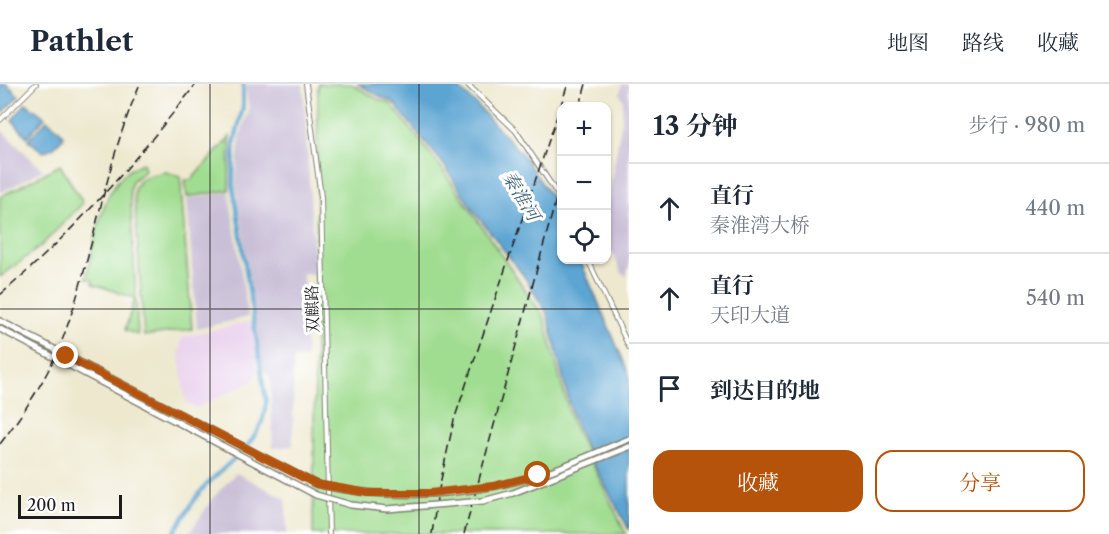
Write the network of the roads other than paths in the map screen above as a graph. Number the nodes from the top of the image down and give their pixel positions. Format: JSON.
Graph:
{"nodes":[{"id":1,"x":36,"y":84,"type":"edge"},
{"id":2,"x":306,"y":84,"type":"edge"},
{"id":3,"x":467,"y":84,"type":"edge"},
{"id":4,"x":0,"y":120,"type":"edge"},
{"id":5,"x":557,"y":195,"type":"edge"},
{"id":6,"x":590,"y":264,"type":"edge"},
{"id":7,"x":0,"y":321,"type":"edge"},
{"id":8,"x":0,"y":329,"type":"edge"},
{"id":9,"x":629,"y":347,"type":"edge"},
{"id":10,"x":629,"y":439,"type":"edge"},
{"id":11,"x":629,"y":447,"type":"edge"},
{"id":12,"x":329,"y":534,"type":"edge"}],
"edges":[{"from":1,"to":4,"type":"street"},
{"from":2,"to":12,"type":"street","name":"双麒路"},
{"from":3,"to":5,"type":"street"},
{"from":6,"to":9,"type":"street"},
{"from":7,"to":10,"type":"main road","bridge":true},
{"from":8,"to":11,"type":"main road","bridge":true}]}
